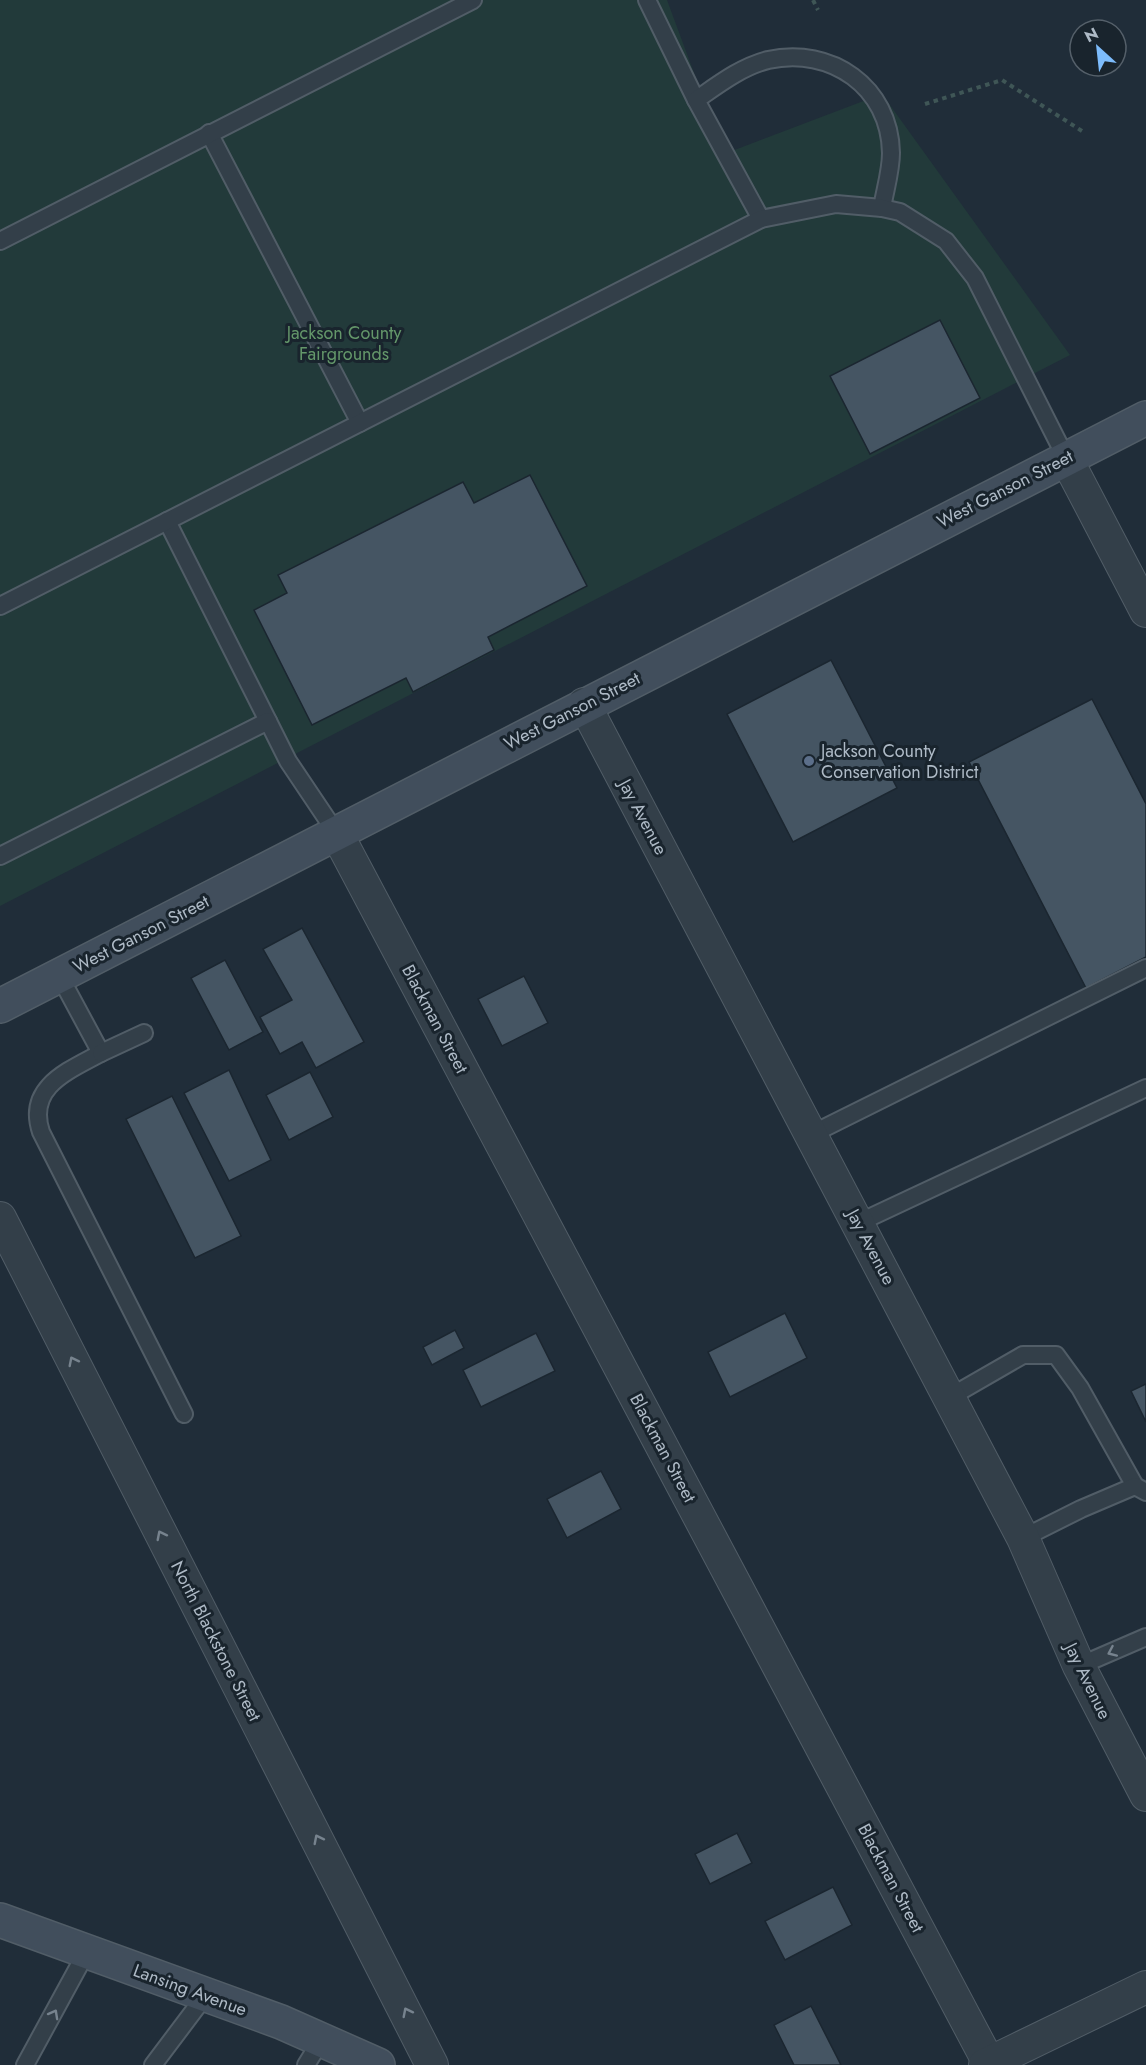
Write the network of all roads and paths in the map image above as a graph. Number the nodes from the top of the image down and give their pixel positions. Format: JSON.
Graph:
{"nodes":[{"id":1,"x":473,"y":0,"type":"edge"},
{"id":2,"x":647,"y":0,"type":"edge"},
{"id":3,"x":813,"y":0,"type":"edge"},
{"id":4,"x":818,"y":10,"type":"dead end"},
{"id":5,"x":696,"y":100,"type":"junction"},
{"id":6,"x":925,"y":104,"type":"dead end"},
{"id":7,"x":1082,"y":131,"type":"dead end"},
{"id":8,"x":209,"y":133,"type":"junction"},
{"id":9,"x":882,"y":208,"type":"junction"},
{"id":10,"x":761,"y":219,"type":"junction"},
{"id":11,"x":0,"y":241,"type":"edge"},
{"id":12,"x":1146,"y":418,"type":"edge"},
{"id":13,"x":360,"y":423,"type":"junction"},
{"id":14,"x":1066,"y":458,"type":"junction"},
{"id":15,"x":167,"y":521,"type":"junction"},
{"id":16,"x":0,"y":606,"type":"edge"},
{"id":17,"x":1146,"y":611,"type":"edge"},
{"id":18,"x":584,"y":704,"type":"junction"},
{"id":19,"x":268,"y":721,"type":"junction"},
{"id":20,"x":337,"y":834,"type":"junction"},
{"id":21,"x":0,"y":856,"type":"edge"},
{"id":22,"x":1146,"y":968,"type":"edge"},
{"id":23,"x":59,"y":975,"type":"junction"},
{"id":24,"x":0,"y":1006,"type":"edge"},
{"id":25,"x":144,"y":1034,"type":"dead end"},
{"id":26,"x":101,"y":1053,"type":"junction"},
{"id":27,"x":1146,"y":1088,"type":"edge"},
{"id":28,"x":810,"y":1135,"type":"junction"},
{"id":29,"x":0,"y":1218,"type":"edge"},
{"id":30,"x":858,"y":1223,"type":"junction"},
{"id":31,"x":950,"y":1397,"type":"junction"},
{"id":32,"x":184,"y":1414,"type":"dead end"},
{"id":33,"x":1141,"y":1489,"type":"edge"},
{"id":34,"x":1023,"y":1538,"type":"junction"},
{"id":35,"x":1146,"y":1637,"type":"edge"},
{"id":36,"x":1079,"y":1666,"type":"junction"},
{"id":37,"x":1146,"y":1795,"type":"edge"},
{"id":38,"x":0,"y":1920,"type":"edge"},
{"id":39,"x":86,"y":1953,"type":"junction"},
{"id":40,"x":1146,"y":1987,"type":"edge"},
{"id":41,"x":205,"y":1995,"type":"junction"},
{"id":42,"x":314,"y":2052,"type":"edge"},
{"id":43,"x":987,"y":2064,"type":"edge"},
{"id":44,"x":26,"y":2065,"type":"edge"},
{"id":45,"x":153,"y":2065,"type":"edge"},
{"id":46,"x":378,"y":2065,"type":"edge"},
{"id":47,"x":432,"y":2065,"type":"edge"}],
"edges":[{"from":1,"to":8,"type":"lane"},
{"from":2,"to":5,"type":"lane"},
{"from":3,"to":4,"type":"path"},
{"from":5,"to":9,"type":"lane"},
{"from":5,"to":10,"type":"lane"},
{"from":6,"to":7,"type":"path"},
{"from":8,"to":11,"type":"lane"},
{"from":8,"to":13,"type":"lane"},
{"from":9,"to":10,"type":"lane"},
{"from":9,"to":14,"type":"lane"},
{"from":10,"to":13,"type":"lane"},
{"from":12,"to":14,"type":"street","name":"West Ganson Street"},
{"from":13,"to":15,"type":"lane"},
{"from":14,"to":17,"type":"street"},
{"from":14,"to":18,"type":"street","name":"West Ganson Street"},
{"from":15,"to":16,"type":"lane"},
{"from":15,"to":19,"type":"lane"},
{"from":18,"to":20,"type":"street","name":"West Ganson Street"},
{"from":18,"to":28,"type":"street","name":"Jay Avenue"},
{"from":19,"to":20,"type":"lane"},
{"from":19,"to":21,"type":"lane"},
{"from":20,"to":23,"type":"street","name":"West Ganson Street"},
{"from":20,"to":43,"type":"street","name":"Blackman Street"},
{"from":22,"to":28,"type":"lane"},
{"from":23,"to":24,"type":"street","name":"West Ganson Street"},
{"from":23,"to":26,"type":"lane"},
{"from":25,"to":26,"type":"lane"},
{"from":26,"to":32,"type":"lane"},
{"from":27,"to":30,"type":"lane"},
{"from":28,"to":30,"type":"street","name":"Jay Avenue"},
{"from":47,"to":29,"type":"street","name":"North Blackstone Street","one_way":true},
{"from":30,"to":31,"type":"street","name":"Jay Avenue"},
{"from":31,"to":33,"type":"lane"},
{"from":31,"to":34,"type":"street","name":"Jay Avenue"},
{"from":33,"to":34,"type":"lane"},
{"from":34,"to":36,"type":"street","name":"Jay Avenue"},
{"from":35,"to":36,"type":"lane","one_way":true},
{"from":36,"to":37,"type":"street","name":"Jay Avenue"},
{"from":38,"to":39,"type":"street","name":"Lansing Avenue"},
{"from":39,"to":41,"type":"street","name":"Lansing Avenue"},
{"from":44,"to":39,"type":"lane","one_way":true},
{"from":40,"to":43,"type":"street"},
{"from":41,"to":42,"type":"street","name":"Lansing Avenue"},
{"from":41,"to":45,"type":"lane"},
{"from":42,"to":46,"type":"street","name":"Lansing Avenue"}]}
